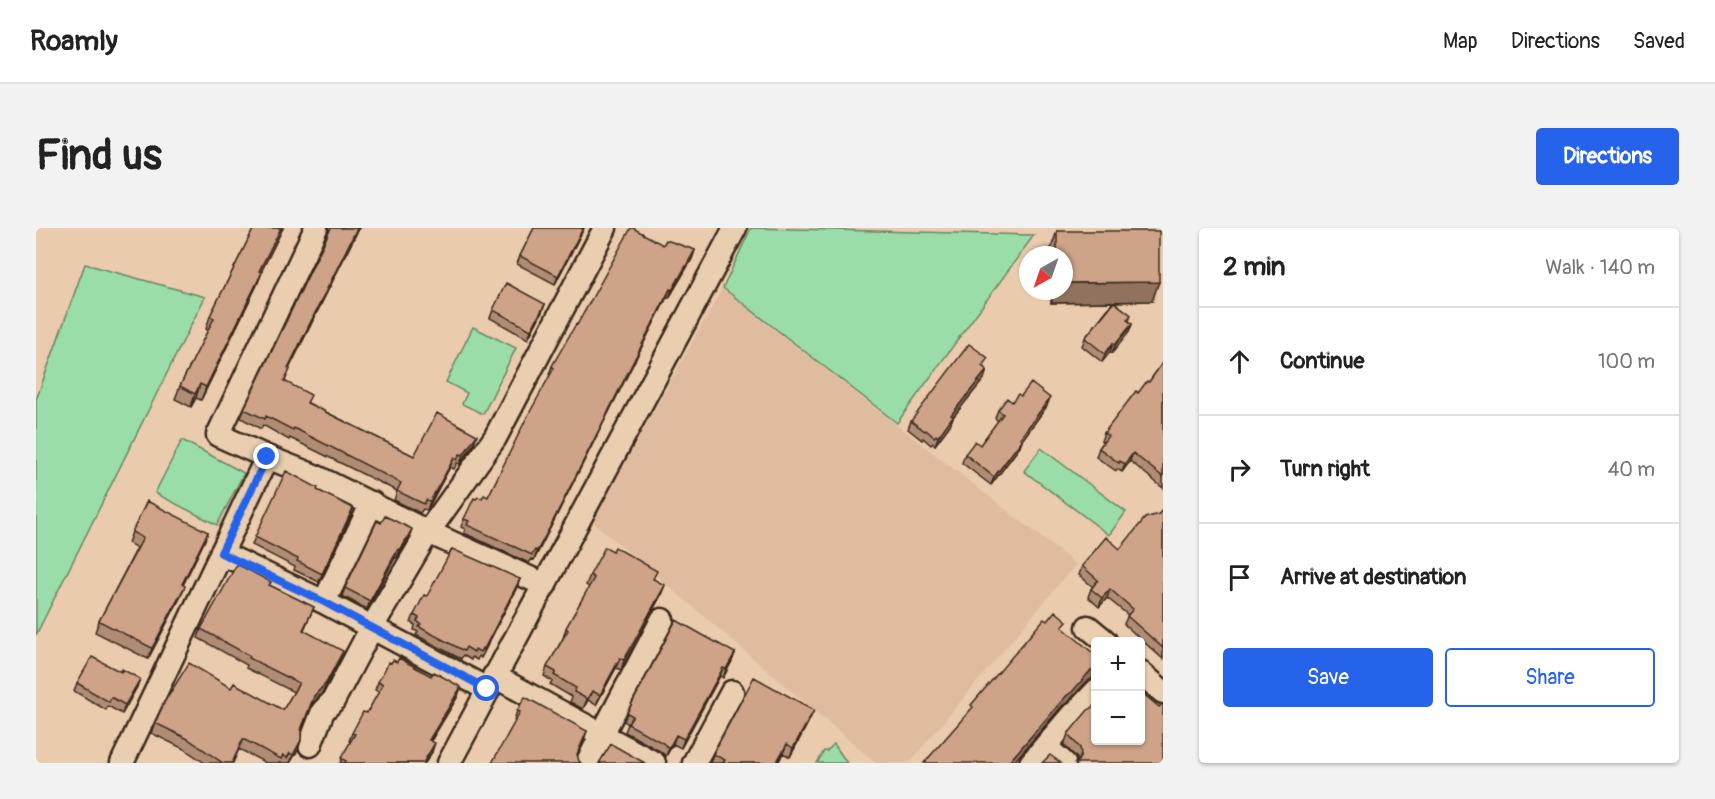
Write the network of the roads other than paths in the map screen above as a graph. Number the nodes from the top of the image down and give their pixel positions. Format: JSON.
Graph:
{"nodes":[{"id":1,"x":316,"y":228,"type":"edge"},
{"id":2,"x":605,"y":228,"type":"edge"},
{"id":3,"x":735,"y":228,"type":"edge"},
{"id":4,"x":267,"y":457,"type":"junction"},
{"id":5,"x":372,"y":503,"type":"junction"},
{"id":6,"x":428,"y":532,"type":"junction"},
{"id":7,"x":221,"y":553,"type":"junction"},
{"id":8,"x":544,"y":585,"type":"junction"},
{"id":9,"x":324,"y":602,"type":"junction"},
{"id":10,"x":662,"y":620,"type":"dead end"},
{"id":11,"x":372,"y":627,"type":"junction"},
{"id":12,"x":1145,"y":676,"type":"edge"},
{"id":13,"x":491,"y":682,"type":"junction"},
{"id":14,"x":1094,"y":691,"type":"edge"},
{"id":15,"x":732,"y":692,"type":"dead end"},
{"id":16,"x":1163,"y":692,"type":"edge"},
{"id":17,"x":601,"y":734,"type":"junction"},
{"id":18,"x":310,"y":745,"type":"dead end"},
{"id":19,"x":1039,"y":755,"type":"edge"},
{"id":20,"x":122,"y":763,"type":"edge"},
{"id":21,"x":449,"y":763,"type":"edge"},
{"id":22,"x":587,"y":763,"type":"edge"},
{"id":23,"x":654,"y":763,"type":"edge"},
{"id":24,"x":694,"y":763,"type":"edge"},
{"id":25,"x":1064,"y":763,"type":"edge"}],
"edges":[{"from":1,"to":4,"type":"street"},
{"from":2,"to":6,"type":"street"},
{"from":3,"to":8,"type":"street"},
{"from":4,"to":5,"type":"street"},
{"from":4,"to":7,"type":"street"},
{"from":5,"to":6,"type":"street"},
{"from":5,"to":9,"type":"street"},
{"from":6,"to":8,"type":"street"},
{"from":6,"to":11,"type":"street"},
{"from":7,"to":9,"type":"street"},
{"from":7,"to":20,"type":"street"},
{"from":8,"to":13,"type":"street"},
{"from":9,"to":11,"type":"street"},
{"from":10,"to":17,"type":"street"},
{"from":11,"to":13,"type":"street"},
{"from":11,"to":18,"type":"street"},
{"from":12,"to":16,"type":"street"},
{"from":13,"to":17,"type":"street"},
{"from":13,"to":21,"type":"street"},
{"from":14,"to":19,"type":"street"},
{"from":15,"to":24,"type":"street"},
{"from":17,"to":22,"type":"street"},
{"from":17,"to":23,"type":"street"},
{"from":19,"to":25,"type":"street"}]}
